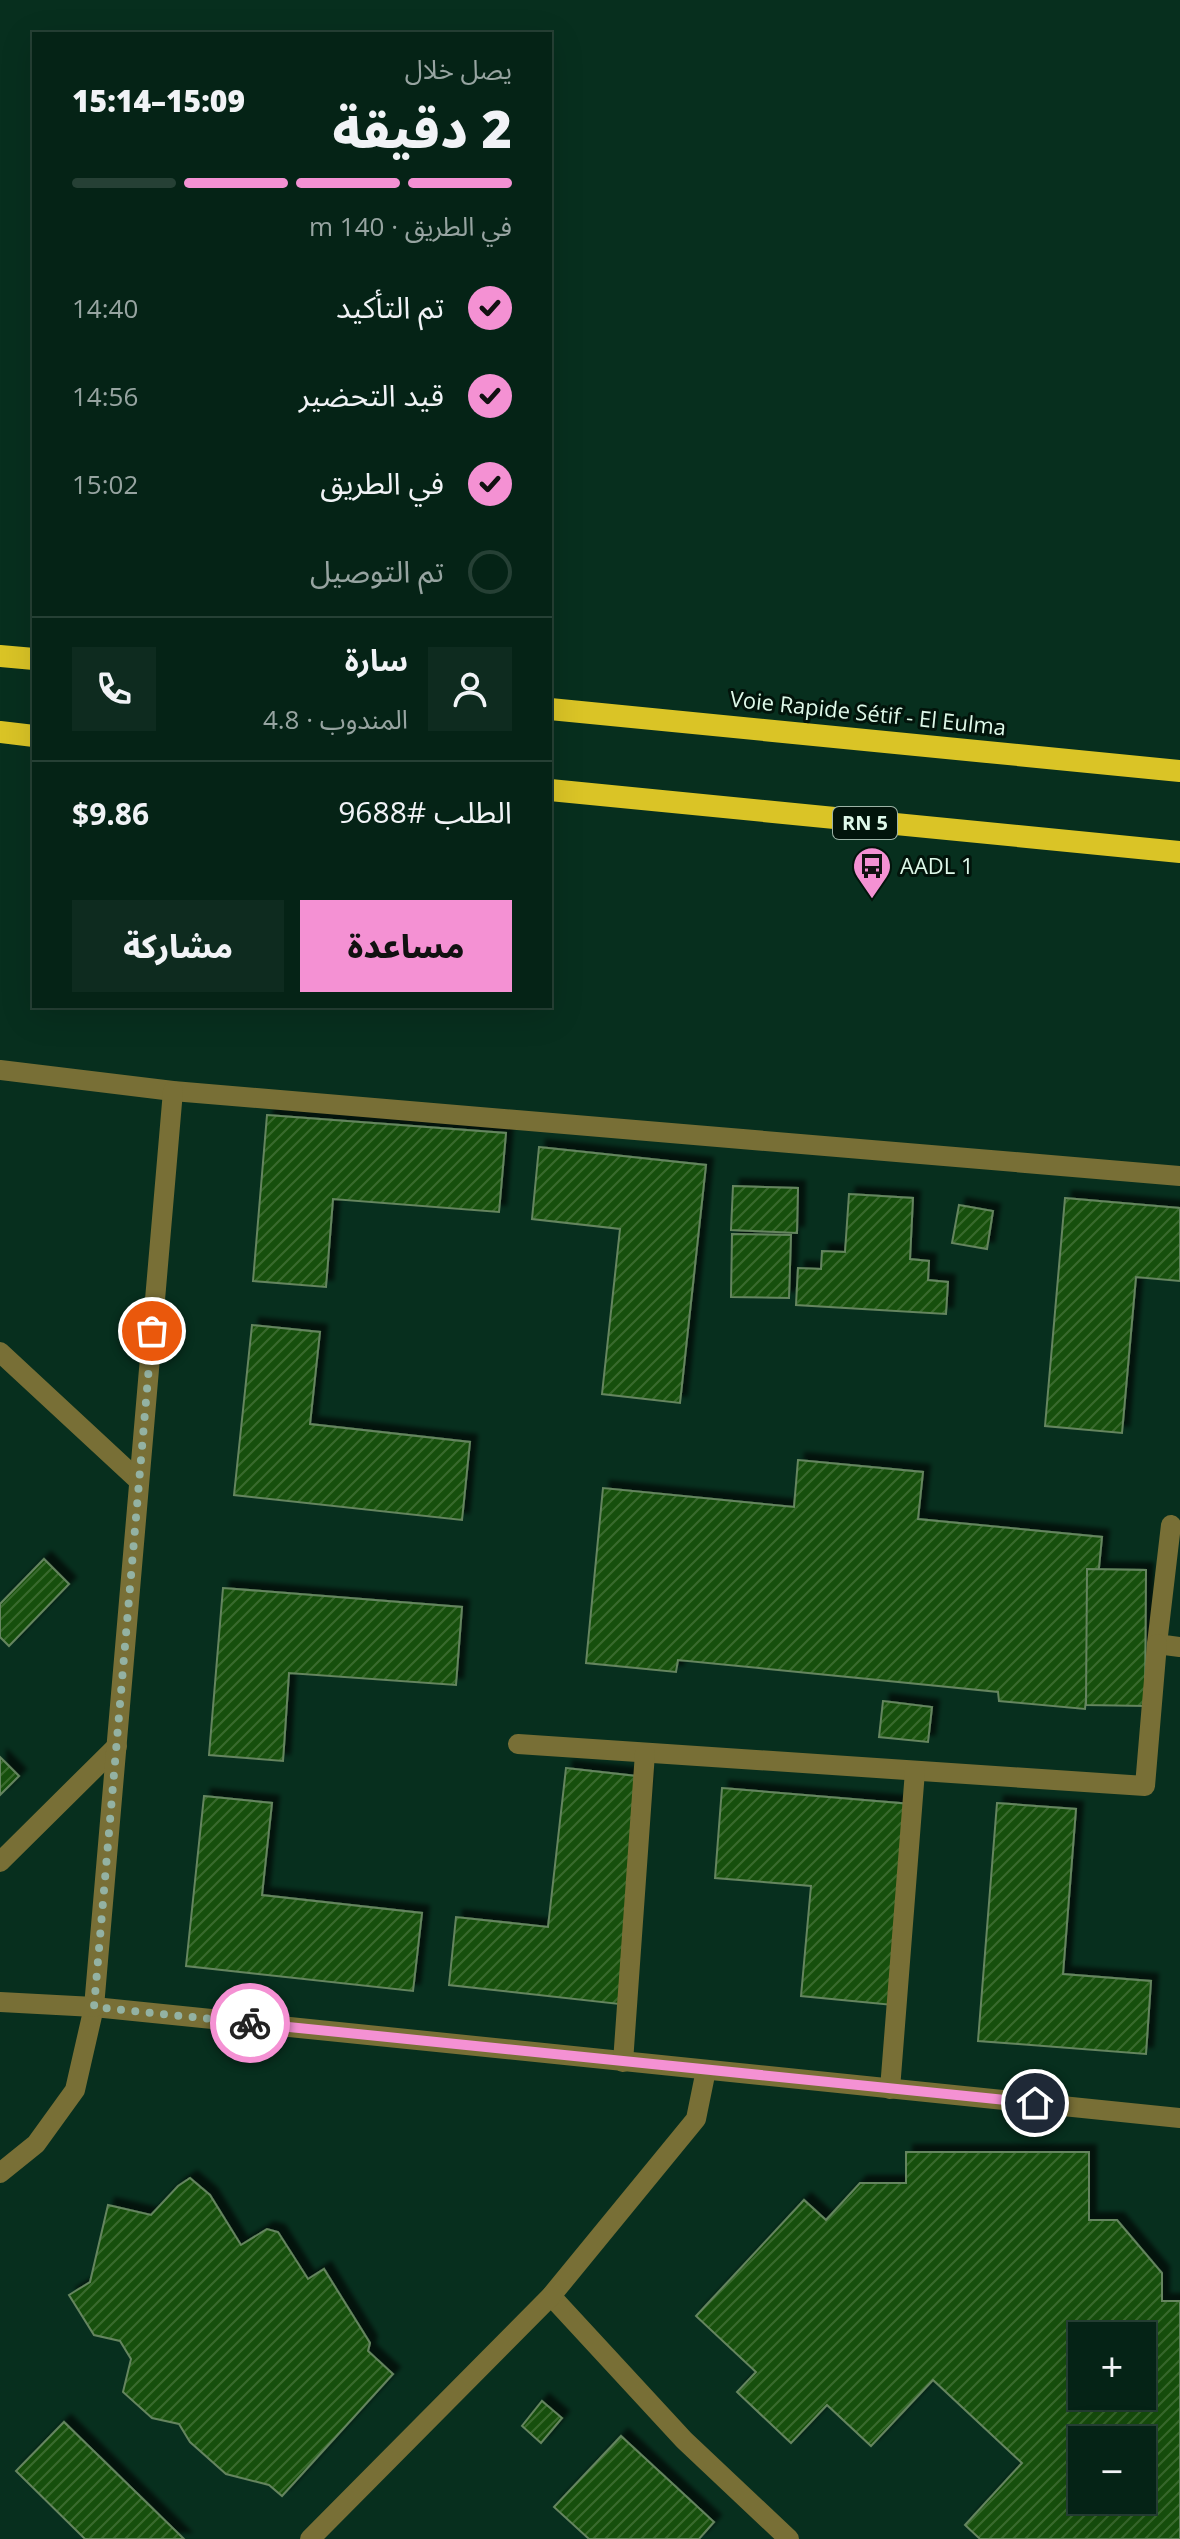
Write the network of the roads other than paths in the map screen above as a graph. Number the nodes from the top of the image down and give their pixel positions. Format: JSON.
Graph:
{"nodes":[{"id":1,"x":0,"y":656,"type":"edge"},
{"id":2,"x":32,"y":659,"type":"edge"},
{"id":3,"x":552,"y":709,"type":"edge"},
{"id":4,"x":0,"y":732,"type":"edge"},
{"id":5,"x":32,"y":736,"type":"edge"},
{"id":6,"x":1180,"y":771,"type":"edge"},
{"id":7,"x":552,"y":790,"type":"edge"},
{"id":8,"x":1180,"y":852,"type":"edge"},
{"id":9,"x":0,"y":1070,"type":"edge"},
{"id":10,"x":173,"y":1091,"type":"junction"},
{"id":11,"x":1180,"y":1176,"type":"edge"},
{"id":12,"x":0,"y":1352,"type":"edge"},
{"id":13,"x":139,"y":1481,"type":"junction"},
{"id":14,"x":1171,"y":1525,"type":"dead end"},
{"id":15,"x":1157,"y":1644,"type":"junction"},
{"id":16,"x":1180,"y":1647,"type":"edge"},
{"id":17,"x":518,"y":1744,"type":"dead end"},
{"id":18,"x":117,"y":1746,"type":"junction"},
{"id":19,"x":645,"y":1753,"type":"junction"},
{"id":20,"x":915,"y":1771,"type":"junction"},
{"id":21,"x":0,"y":1862,"type":"edge"},
{"id":22,"x":0,"y":2002,"type":"edge"},
{"id":23,"x":94,"y":2007,"type":"junction"},
{"id":24,"x":623,"y":2062,"type":"junction"},
{"id":25,"x":706,"y":2070,"type":"junction"},
{"id":26,"x":890,"y":2089,"type":"junction"},
{"id":27,"x":1180,"y":2118,"type":"edge"},
{"id":28,"x":0,"y":2173,"type":"edge"},
{"id":29,"x":551,"y":2296,"type":"junction"},
{"id":30,"x":310,"y":2539,"type":"edge"},
{"id":31,"x":789,"y":2539,"type":"edge"}],
"edges":[{"from":1,"to":2,"type":"highway"},
{"from":3,"to":6,"type":"highway","name":"Voie Rapide Sétif - El Eulma"},
{"from":4,"to":5,"type":"highway"},
{"from":7,"to":8,"type":"highway","number":"RN 5"},
{"from":9,"to":10,"type":"street"},
{"from":10,"to":11,"type":"street"},
{"from":10,"to":13,"type":"street"},
{"from":12,"to":13,"type":"street"},
{"from":13,"to":18,"type":"street"},
{"from":14,"to":15,"type":"street"},
{"from":15,"to":16,"type":"street"},
{"from":15,"to":20,"type":"street"},
{"from":17,"to":19,"type":"street"},
{"from":18,"to":21,"type":"street"},
{"from":18,"to":23,"type":"street"},
{"from":19,"to":20,"type":"street"},
{"from":19,"to":24,"type":"street"},
{"from":20,"to":26,"type":"street"},
{"from":22,"to":23,"type":"street"},
{"from":23,"to":24,"type":"street"},
{"from":23,"to":28,"type":"street"},
{"from":24,"to":25,"type":"street"},
{"from":25,"to":26,"type":"street"},
{"from":25,"to":29,"type":"street"},
{"from":26,"to":27,"type":"street"},
{"from":29,"to":30,"type":"street"},
{"from":29,"to":31,"type":"street"}]}
